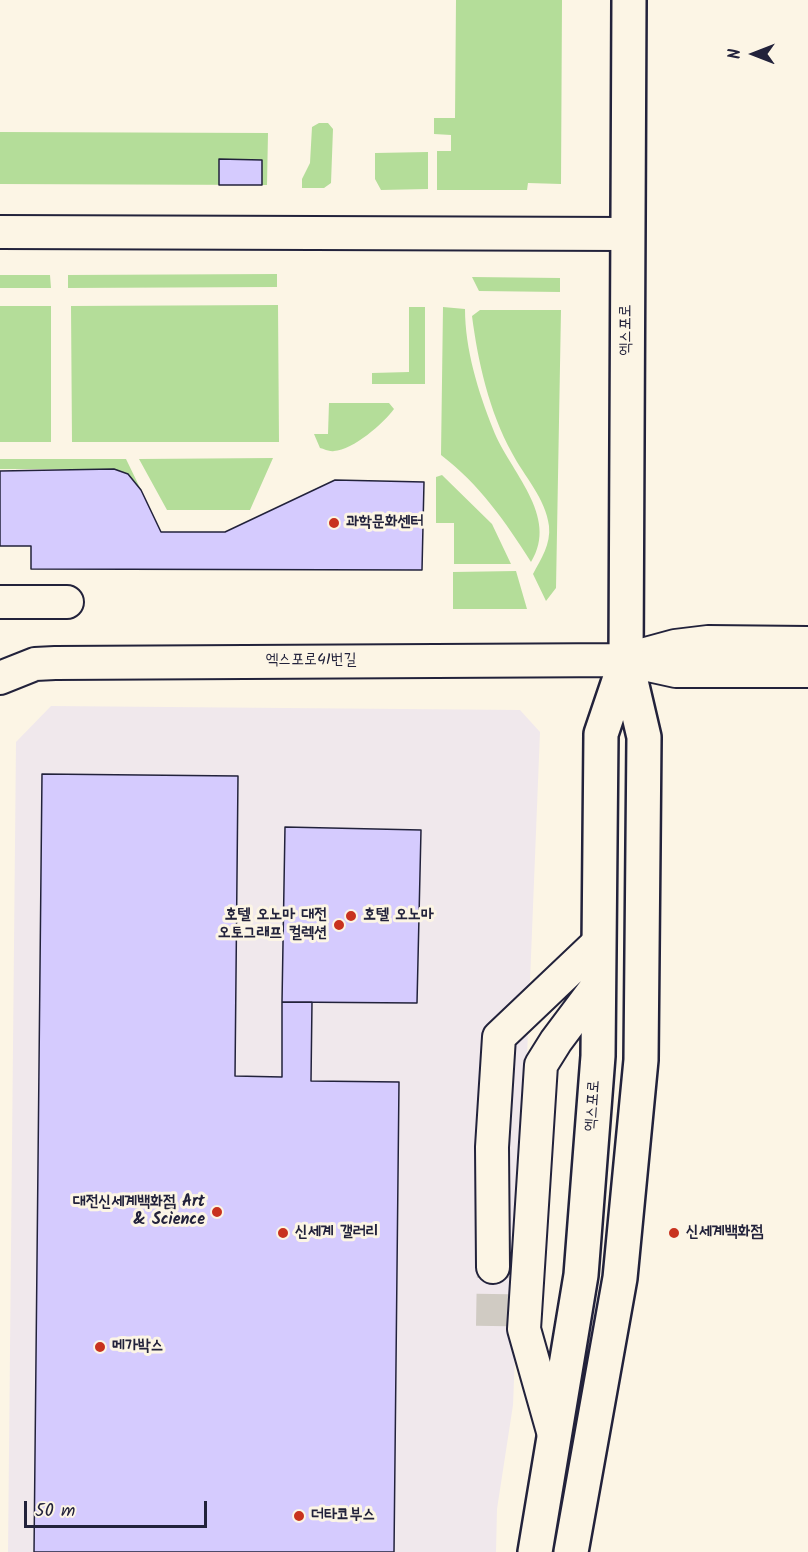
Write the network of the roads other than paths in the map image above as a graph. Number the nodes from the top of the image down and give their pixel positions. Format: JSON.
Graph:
{"nodes":[{"id":1,"x":629,"y":0,"type":"edge"},
{"id":2,"x":0,"y":232,"type":"edge"},
{"id":3,"x":628,"y":234,"type":"junction"},
{"id":4,"x":0,"y":602,"type":"edge"},
{"id":5,"x":68,"y":602,"type":"dead end"},
{"id":6,"x":808,"y":643,"type":"edge"},
{"id":7,"x":706,"y":656,"type":"junction"},
{"id":8,"x":626,"y":660,"type":"junction"},
{"id":9,"x":808,"y":671,"type":"edge"},
{"id":10,"x":0,"y":678,"type":"edge"},
{"id":11,"x":598,"y":943,"type":"junction"},
{"id":12,"x":598,"y":986,"type":"junction"},
{"id":13,"x":493,"y":1267,"type":"tunnel mouth"},
{"id":14,"x":554,"y":1435,"type":"junction"},
{"id":15,"x":536,"y":1552,"type":"edge"},
{"id":16,"x":571,"y":1552,"type":"edge"}],
"edges":[{"from":1,"to":3,"type":"main road","name":"엑스포로"},
{"from":2,"to":3,"type":"street"},
{"from":3,"to":8,"type":"main road","name":"엑스포로"},
{"from":4,"to":5,"type":"street"},
{"from":6,"to":7,"type":"street"},
{"from":7,"to":8,"type":"street","name":"엑스포로41번길"},
{"from":7,"to":9,"type":"street"},
{"from":8,"to":10,"type":"street","name":"엑스포로41번길"},
{"from":8,"to":11,"type":"main road","name":"엑스포로"},
{"from":8,"to":16,"type":"main road","name":"엑스포로"},
{"from":11,"to":12,"type":"main road","name":"엑스포로"},
{"from":11,"to":13,"type":"street"},
{"from":12,"to":14,"type":"main road","name":"엑스포로"},
{"from":12,"to":14,"type":"street"},
{"from":14,"to":15,"type":"main road","name":"엑스포로"}]}
